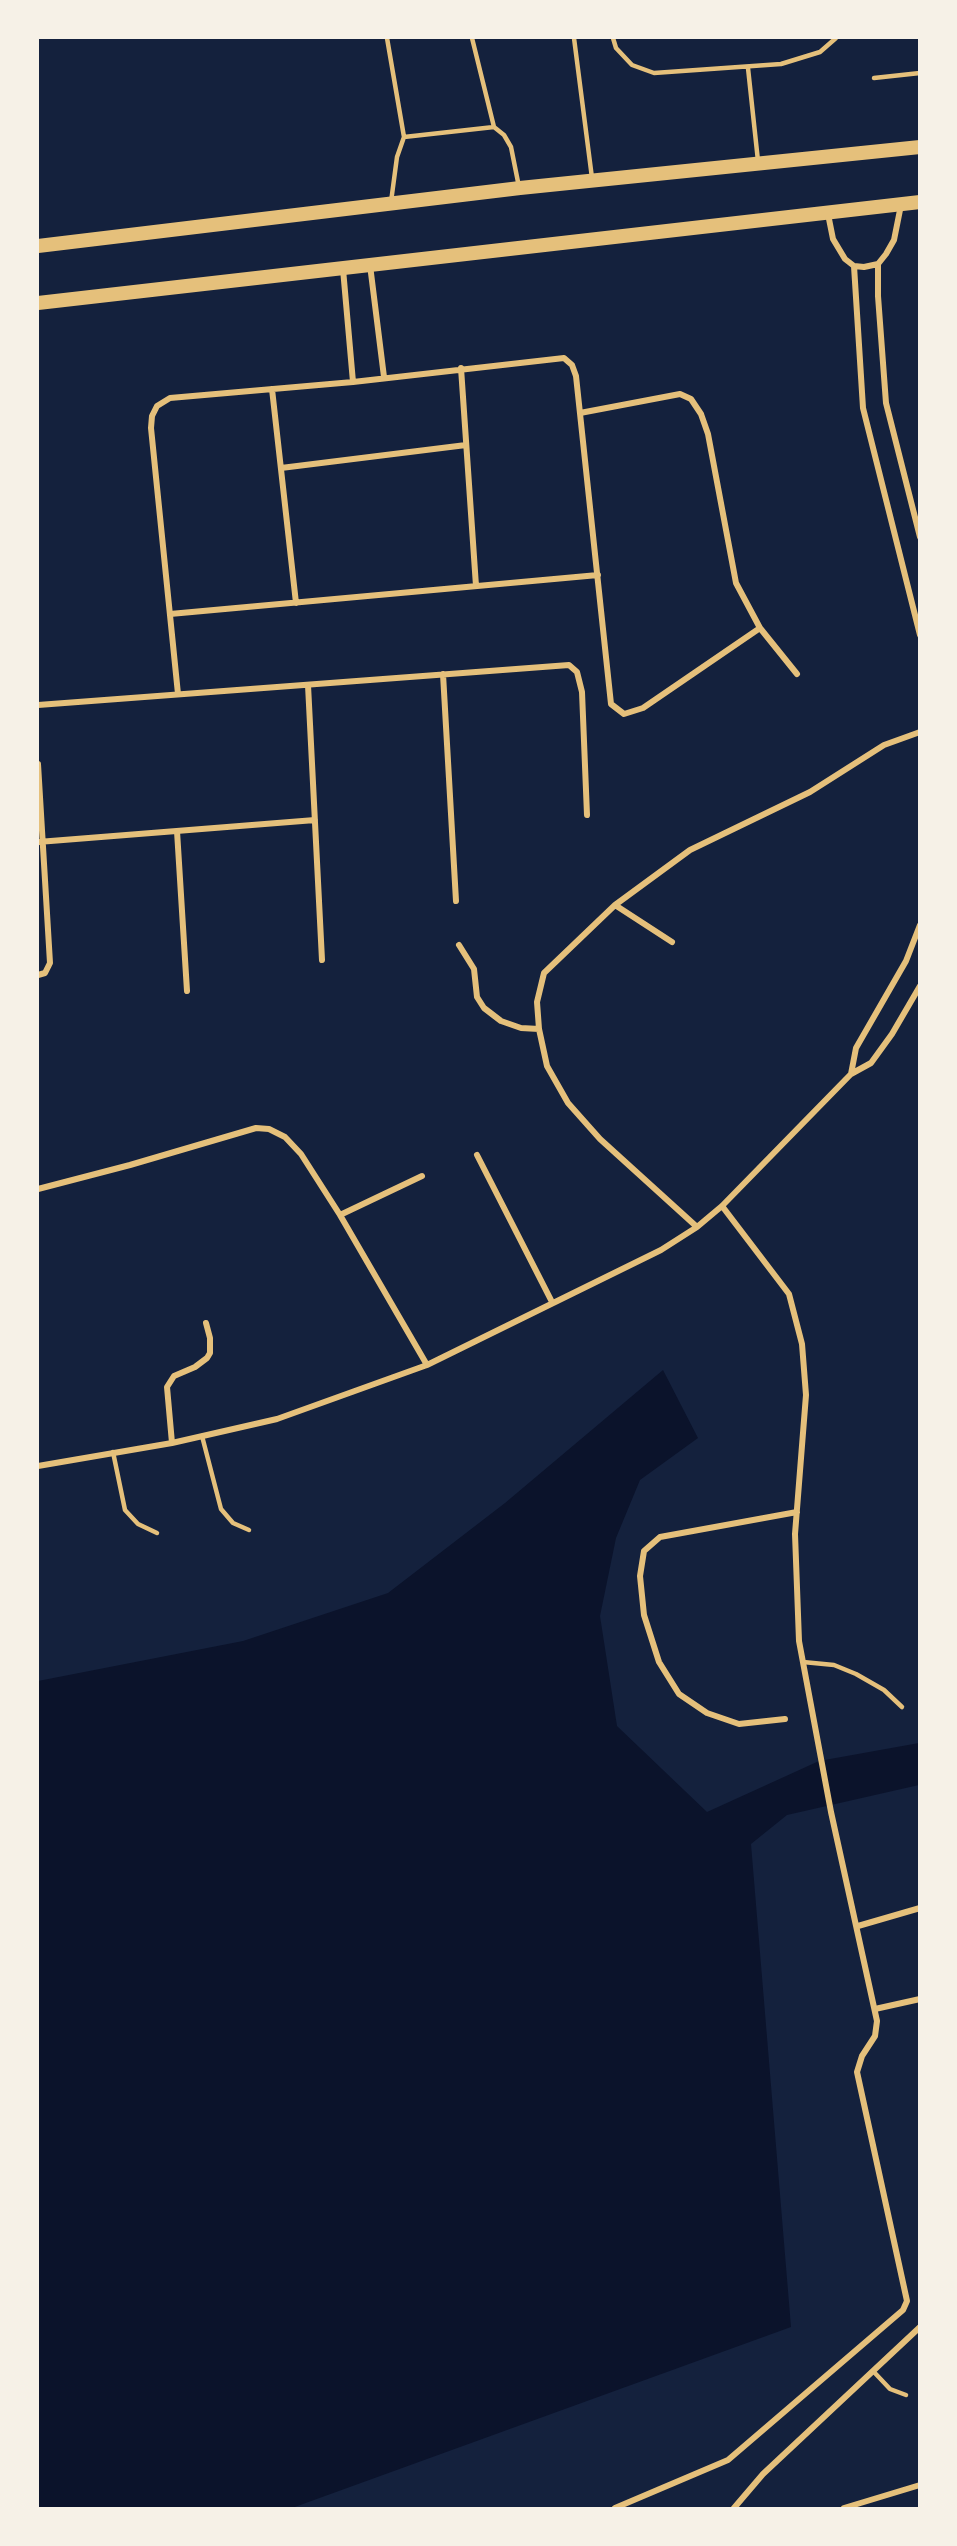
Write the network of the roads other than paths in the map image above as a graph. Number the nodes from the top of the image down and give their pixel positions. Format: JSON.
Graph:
{"nodes":[{"id":1,"x":387,"y":38,"type":"edge"},
{"id":2,"x":472,"y":38,"type":"edge"},
{"id":3,"x":574,"y":38,"type":"edge"},
{"id":4,"x":613,"y":38,"type":"edge"},
{"id":5,"x":836,"y":38,"type":"edge"},
{"id":6,"x":748,"y":68,"type":"junction"},
{"id":7,"x":920,"y":73,"type":"edge"},
{"id":8,"x":874,"y":78,"type":"dead end"},
{"id":9,"x":494,"y":127,"type":"junction"},
{"id":10,"x":404,"y":136,"type":"junction"},
{"id":11,"x":920,"y":147,"type":"edge"},
{"id":12,"x":758,"y":163,"type":"junction"},
{"id":13,"x":592,"y":181,"type":"junction"},
{"id":14,"x":520,"y":188,"type":"junction"},
{"id":15,"x":920,"y":202,"type":"edge"},
{"id":16,"x":391,"y":204,"type":"junction"},
{"id":17,"x":901,"y":204,"type":"junction"},
{"id":18,"x":828,"y":214,"type":"junction"},
{"id":19,"x":38,"y":246,"type":"edge"},
{"id":20,"x":878,"y":264,"type":"junction"},
{"id":21,"x":369,"y":265,"type":"junction"},
{"id":22,"x":854,"y":266,"type":"junction"},
{"id":23,"x":343,"y":268,"type":"junction"},
{"id":24,"x":38,"y":303,"type":"edge"},
{"id":25,"x":461,"y":368,"type":"junction"},
{"id":26,"x":384,"y":377,"type":"junction"},
{"id":27,"x":353,"y":382,"type":"junction"},
{"id":28,"x":272,"y":389,"type":"junction"},
{"id":29,"x":580,"y":414,"type":"junction"},
{"id":30,"x":466,"y":445,"type":"junction"},
{"id":31,"x":281,"y":468,"type":"junction"},
{"id":32,"x":920,"y":537,"type":"edge"},
{"id":33,"x":598,"y":575,"type":"junction"},
{"id":34,"x":476,"y":586,"type":"junction"},
{"id":35,"x":296,"y":603,"type":"junction"},
{"id":36,"x":170,"y":614,"type":"junction"},
{"id":37,"x":760,"y":628,"type":"junction"},
{"id":38,"x":920,"y":635,"type":"edge"},
{"id":39,"x":443,"y":674,"type":"junction"},
{"id":40,"x":797,"y":674,"type":"dead end"},
{"id":41,"x":308,"y":685,"type":"junction"},
{"id":42,"x":178,"y":694,"type":"junction"},
{"id":43,"x":38,"y":705,"type":"edge"},
{"id":44,"x":920,"y":732,"type":"edge"},
{"id":45,"x":38,"y":764,"type":"edge"},
{"id":46,"x":587,"y":814,"type":"dead end"},
{"id":47,"x":315,"y":820,"type":"junction"},
{"id":48,"x":177,"y":831,"type":"junction"},
{"id":49,"x":40,"y":842,"type":"edge"},
{"id":50,"x":456,"y":900,"type":"dead end"},
{"id":51,"x":615,"y":905,"type":"junction"},
{"id":52,"x":920,"y":925,"type":"edge"},
{"id":53,"x":672,"y":942,"type":"dead end"},
{"id":54,"x":459,"y":945,"type":"dead end"},
{"id":55,"x":321,"y":960,"type":"dead end"},
{"id":56,"x":41,"y":974,"type":"edge"},
{"id":57,"x":920,"y":986,"type":"edge"},
{"id":58,"x":187,"y":991,"type":"dead end"},
{"id":59,"x":539,"y":1029,"type":"junction"},
{"id":60,"x":851,"y":1074,"type":"junction"},
{"id":61,"x":477,"y":1155,"type":"dead end"},
{"id":62,"x":422,"y":1176,"type":"dead end"},
{"id":63,"x":38,"y":1189,"type":"edge"},
{"id":64,"x":722,"y":1206,"type":"junction"},
{"id":65,"x":340,"y":1215,"type":"junction"},
{"id":66,"x":697,"y":1227,"type":"junction"},
{"id":67,"x":552,"y":1302,"type":"junction"},
{"id":68,"x":206,"y":1323,"type":"dead end"},
{"id":69,"x":427,"y":1365,"type":"junction"},
{"id":70,"x":202,"y":1436,"type":"junction"},
{"id":71,"x":172,"y":1443,"type":"junction"},
{"id":72,"x":113,"y":1452,"type":"junction"},
{"id":73,"x":38,"y":1466,"type":"edge"},
{"id":74,"x":797,"y":1512,"type":"junction"},
{"id":75,"x":249,"y":1530,"type":"dead end"},
{"id":76,"x":157,"y":1533,"type":"dead end"},
{"id":77,"x":803,"y":1662,"type":"junction"},
{"id":78,"x":902,"y":1707,"type":"dead end"},
{"id":79,"x":785,"y":1719,"type":"dead end"},
{"id":80,"x":920,"y":1908,"type":"edge"},
{"id":81,"x":858,"y":1926,"type":"junction"},
{"id":82,"x":920,"y":1999,"type":"edge"},
{"id":83,"x":875,"y":2008,"type":"junction"},
{"id":84,"x":920,"y":2327,"type":"edge"},
{"id":85,"x":873,"y":2371,"type":"junction"},
{"id":86,"x":906,"y":2395,"type":"dead end"},
{"id":87,"x":920,"y":2486,"type":"edge"},
{"id":88,"x":615,"y":2508,"type":"edge"},
{"id":89,"x":734,"y":2508,"type":"edge"},
{"id":90,"x":844,"y":2508,"type":"edge"}],
"edges":[{"from":1,"to":10,"type":"lane"},
{"from":2,"to":9,"type":"lane"},
{"from":3,"to":13,"type":"lane"},
{"from":4,"to":6,"type":"lane"},
{"from":5,"to":6,"type":"lane"},
{"from":6,"to":12,"type":"lane"},
{"from":7,"to":8,"type":"lane"},
{"from":9,"to":10,"type":"lane"},
{"from":9,"to":14,"type":"lane"},
{"from":10,"to":16,"type":"lane"},
{"from":11,"to":12,"type":"main road"},
{"from":12,"to":13,"type":"main road"},
{"from":13,"to":14,"type":"main road"},
{"from":14,"to":16,"type":"main road"},
{"from":15,"to":17,"type":"main road"},
{"from":16,"to":19,"type":"main road"},
{"from":17,"to":18,"type":"main road"},
{"from":17,"to":20,"type":"street"},
{"from":18,"to":21,"type":"main road"},
{"from":18,"to":22,"type":"street"},
{"from":20,"to":22,"type":"street"},
{"from":20,"to":32,"type":"street"},
{"from":21,"to":23,"type":"main road"},
{"from":21,"to":26,"type":"street"},
{"from":22,"to":38,"type":"street"},
{"from":23,"to":24,"type":"main road"},
{"from":23,"to":27,"type":"street"},
{"from":25,"to":26,"type":"street"},
{"from":25,"to":29,"type":"street"},
{"from":25,"to":30,"type":"street"},
{"from":26,"to":27,"type":"street"},
{"from":27,"to":28,"type":"street"},
{"from":28,"to":31,"type":"street"},
{"from":28,"to":36,"type":"street"},
{"from":29,"to":33,"type":"street"},
{"from":29,"to":37,"type":"street"},
{"from":30,"to":31,"type":"street"},
{"from":30,"to":34,"type":"street"},
{"from":31,"to":35,"type":"street"},
{"from":33,"to":34,"type":"street"},
{"from":33,"to":37,"type":"street"},
{"from":34,"to":35,"type":"street"},
{"from":35,"to":36,"type":"street"},
{"from":36,"to":42,"type":"street"},
{"from":37,"to":40,"type":"street"},
{"from":39,"to":41,"type":"street"},
{"from":39,"to":46,"type":"street"},
{"from":39,"to":50,"type":"street"},
{"from":41,"to":42,"type":"street"},
{"from":41,"to":47,"type":"street"},
{"from":42,"to":43,"type":"street"},
{"from":44,"to":51,"type":"street"},
{"from":45,"to":49,"type":"street"},
{"from":47,"to":48,"type":"street"},
{"from":47,"to":55,"type":"street"},
{"from":48,"to":49,"type":"street"},
{"from":48,"to":58,"type":"street"},
{"from":49,"to":56,"type":"street"},
{"from":51,"to":53,"type":"street"},
{"from":51,"to":59,"type":"street"},
{"from":52,"to":60,"type":"street"},
{"from":54,"to":59,"type":"street"},
{"from":57,"to":60,"type":"street"},
{"from":59,"to":66,"type":"street"},
{"from":60,"to":64,"type":"street"},
{"from":61,"to":67,"type":"street"},
{"from":62,"to":65,"type":"street"},
{"from":63,"to":65,"type":"street"},
{"from":64,"to":66,"type":"street"},
{"from":64,"to":74,"type":"street"},
{"from":65,"to":69,"type":"street"},
{"from":66,"to":67,"type":"street"},
{"from":67,"to":69,"type":"street"},
{"from":68,"to":71,"type":"street"},
{"from":69,"to":70,"type":"street"},
{"from":70,"to":71,"type":"street"},
{"from":70,"to":75,"type":"lane"},
{"from":71,"to":72,"type":"street"},
{"from":72,"to":73,"type":"street"},
{"from":72,"to":76,"type":"lane"},
{"from":74,"to":77,"type":"street"},
{"from":74,"to":79,"type":"street"},
{"from":77,"to":78,"type":"lane"},
{"from":77,"to":81,"type":"street"},
{"from":80,"to":81,"type":"street"},
{"from":81,"to":83,"type":"street"},
{"from":82,"to":83,"type":"street"},
{"from":83,"to":88,"type":"street"},
{"from":84,"to":85,"type":"street"},
{"from":85,"to":86,"type":"lane"},
{"from":85,"to":89,"type":"street"},
{"from":87,"to":90,"type":"street"}]}
